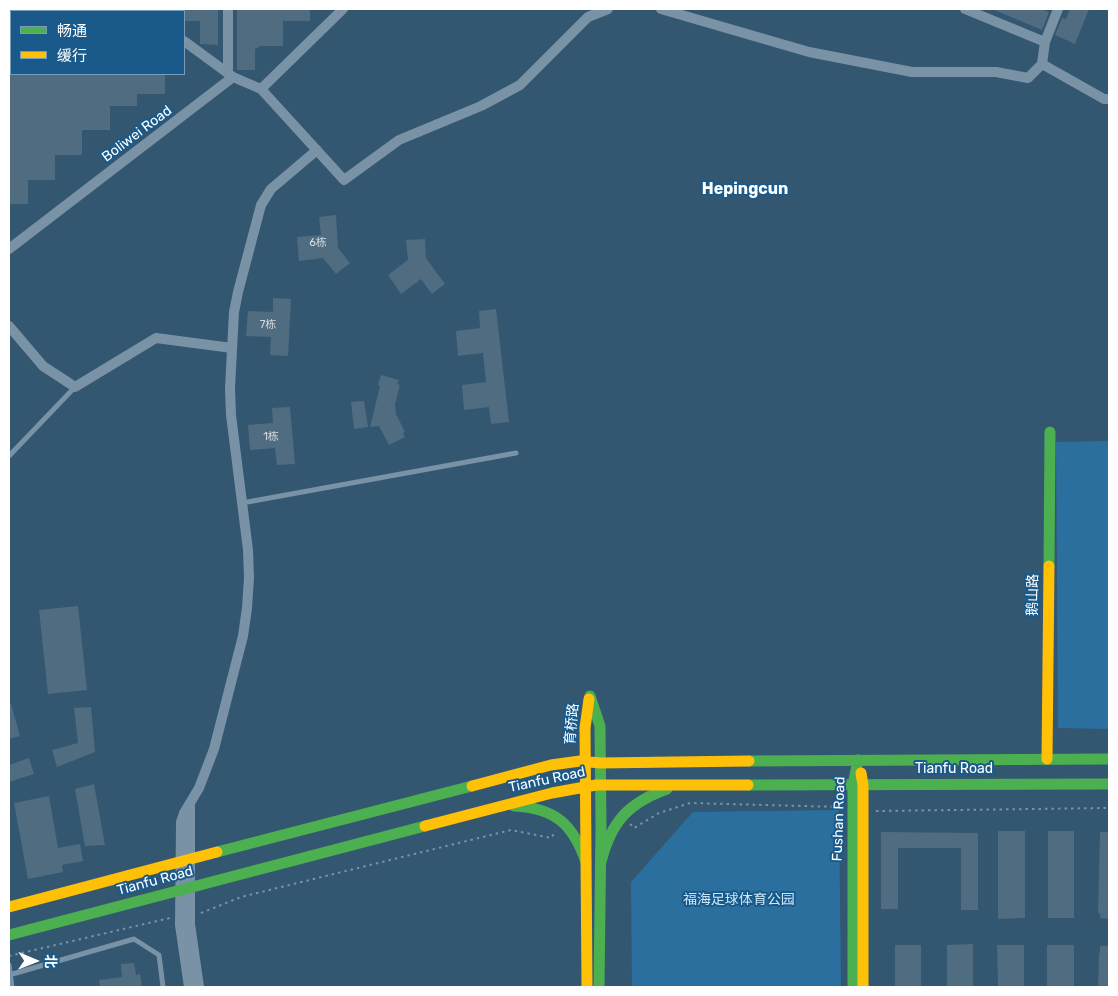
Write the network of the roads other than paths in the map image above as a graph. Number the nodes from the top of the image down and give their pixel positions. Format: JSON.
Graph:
{"nodes":[{"id":1,"x":228,"y":9,"type":"edge"},
{"id":2,"x":343,"y":9,"type":"edge"},
{"id":3,"x":608,"y":9,"type":"edge"},
{"id":4,"x":661,"y":9,"type":"edge"},
{"id":5,"x":965,"y":9,"type":"edge"},
{"id":6,"x":1058,"y":9,"type":"edge"},
{"id":7,"x":185,"y":42,"type":"edge"},
{"id":8,"x":1045,"y":42,"type":"junction"},
{"id":9,"x":1042,"y":64,"type":"junction"},
{"id":10,"x":230,"y":75,"type":"junction"},
{"id":11,"x":261,"y":89,"type":"junction"},
{"id":12,"x":1109,"y":99,"type":"edge"},
{"id":13,"x":317,"y":150,"type":"junction"},
{"id":14,"x":9,"y":249,"type":"edge"},
{"id":15,"x":9,"y":326,"type":"edge"},
{"id":16,"x":232,"y":348,"type":"junction"},
{"id":17,"x":75,"y":387,"type":"junction"},
{"id":18,"x":1050,"y":432,"type":"dead end"},
{"id":19,"x":516,"y":453,"type":"dead end"},
{"id":20,"x":9,"y":456,"type":"edge"},
{"id":21,"x":242,"y":503,"type":"junction"},
{"id":22,"x":1047,"y":759,"type":"junction"},
{"id":23,"x":1109,"y":759,"type":"edge"},
{"id":24,"x":858,"y":760,"type":"junction"},
{"id":25,"x":585,"y":762,"type":"junction"},
{"id":26,"x":600,"y":763,"type":"junction"},
{"id":27,"x":1109,"y":784,"type":"edge"},
{"id":28,"x":600,"y":785,"type":"junction"},
{"id":29,"x":687,"y":785,"type":"junction"},
{"id":30,"x":858,"y":785,"type":"junction"},
{"id":31,"x":586,"y":787,"type":"junction"},
{"id":32,"x":500,"y":806,"type":"junction"},
{"id":33,"x":185,"y":861,"type":"junction"},
{"id":34,"x":586,"y":862,"type":"junction"},
{"id":35,"x":601,"y":862,"type":"junction"},
{"id":36,"x":185,"y":889,"type":"junction"},
{"id":37,"x":9,"y":907,"type":"edge"},
{"id":38,"x":185,"y":917,"type":"junction"},
{"id":39,"x":9,"y":935,"type":"edge"},
{"id":40,"x":9,"y":965,"type":"edge"},
{"id":41,"x":9,"y":975,"type":"edge"},
{"id":42,"x":12,"y":987,"type":"edge"},
{"id":43,"x":163,"y":987,"type":"edge"},
{"id":44,"x":189,"y":987,"type":"edge"},
{"id":45,"x":199,"y":987,"type":"edge"},
{"id":46,"x":587,"y":987,"type":"edge"},
{"id":47,"x":599,"y":987,"type":"edge"},
{"id":48,"x":853,"y":987,"type":"edge"},
{"id":49,"x":864,"y":987,"type":"edge"}],
"edges":[{"from":1,"to":10,"type":"street"},
{"from":2,"to":11,"type":"street"},
{"from":3,"to":13,"type":"street"},
{"from":4,"to":9,"type":"street"},
{"from":5,"to":8,"type":"street"},
{"from":6,"to":8,"type":"street"},
{"from":7,"to":10,"type":"street"},
{"from":8,"to":9,"type":"street"},
{"from":9,"to":12,"type":"street"},
{"from":10,"to":11,"type":"street"},
{"from":10,"to":14,"type":"street","name":"Boliwei Road"},
{"from":11,"to":13,"type":"street"},
{"from":13,"to":16,"type":"street"},
{"from":15,"to":17,"type":"street"},
{"from":16,"to":17,"type":"street"},
{"from":16,"to":21,"type":"street"},
{"from":17,"to":20,"type":"lane"},
{"from":18,"to":22,"type":"main road","name":"鹅山路"},
{"from":19,"to":21,"type":"lane"},
{"from":21,"to":33,"type":"street"},
{"from":22,"to":23,"type":"main road","name":"Tianfu Road"},
{"from":22,"to":24,"type":"main road","name":"Tianfu Road"},
{"from":24,"to":26,"type":"main road","name":"Tianfu Road"},
{"from":24,"to":30,"type":"main road","name":"Fushan Road"},
{"from":25,"to":26,"type":"main road","name":"Tianfu Road"},
{"from":25,"to":26,"type":"main road","name":"育桥路"},
{"from":25,"to":31,"type":"main road","name":"育桥路"},
{"from":25,"to":33,"type":"main road","name":"Tianfu Road"},
{"from":26,"to":28,"type":"main road","name":"育桥路"},
{"from":27,"to":30,"type":"main road","name":"Tianfu Road"},
{"from":28,"to":29,"type":"main road","name":"Tianfu Road"},
{"from":28,"to":31,"type":"main road","name":"Tianfu Road"},
{"from":28,"to":35,"type":"main road","name":"育桥路"},
{"from":29,"to":30,"type":"main road","name":"Tianfu Road"},
{"from":29,"to":35,"type":"main road"},
{"from":30,"to":48,"type":"main road","name":"Fushan Road"},
{"from":30,"to":49,"type":"main road","name":"Fushan Road"},
{"from":31,"to":32,"type":"main road","name":"Tianfu Road"},
{"from":31,"to":34,"type":"main road","name":"育桥路"},
{"from":32,"to":34,"type":"main road"},
{"from":32,"to":36,"type":"main road","name":"Tianfu Road"},
{"from":33,"to":36,"type":"street"},
{"from":33,"to":37,"type":"main road","name":"Tianfu Road"},
{"from":34,"to":46,"type":"main road","name":"育桥路"},
{"from":35,"to":47,"type":"main road","name":"育桥路"},
{"from":36,"to":38,"type":"street"},
{"from":36,"to":39,"type":"main road","name":"Tianfu Road"},
{"from":38,"to":44,"type":"street"},
{"from":38,"to":45,"type":"street"},
{"from":40,"to":41,"type":"lane"},
{"from":41,"to":42,"type":"lane"},
{"from":41,"to":43,"type":"lane"}]}
